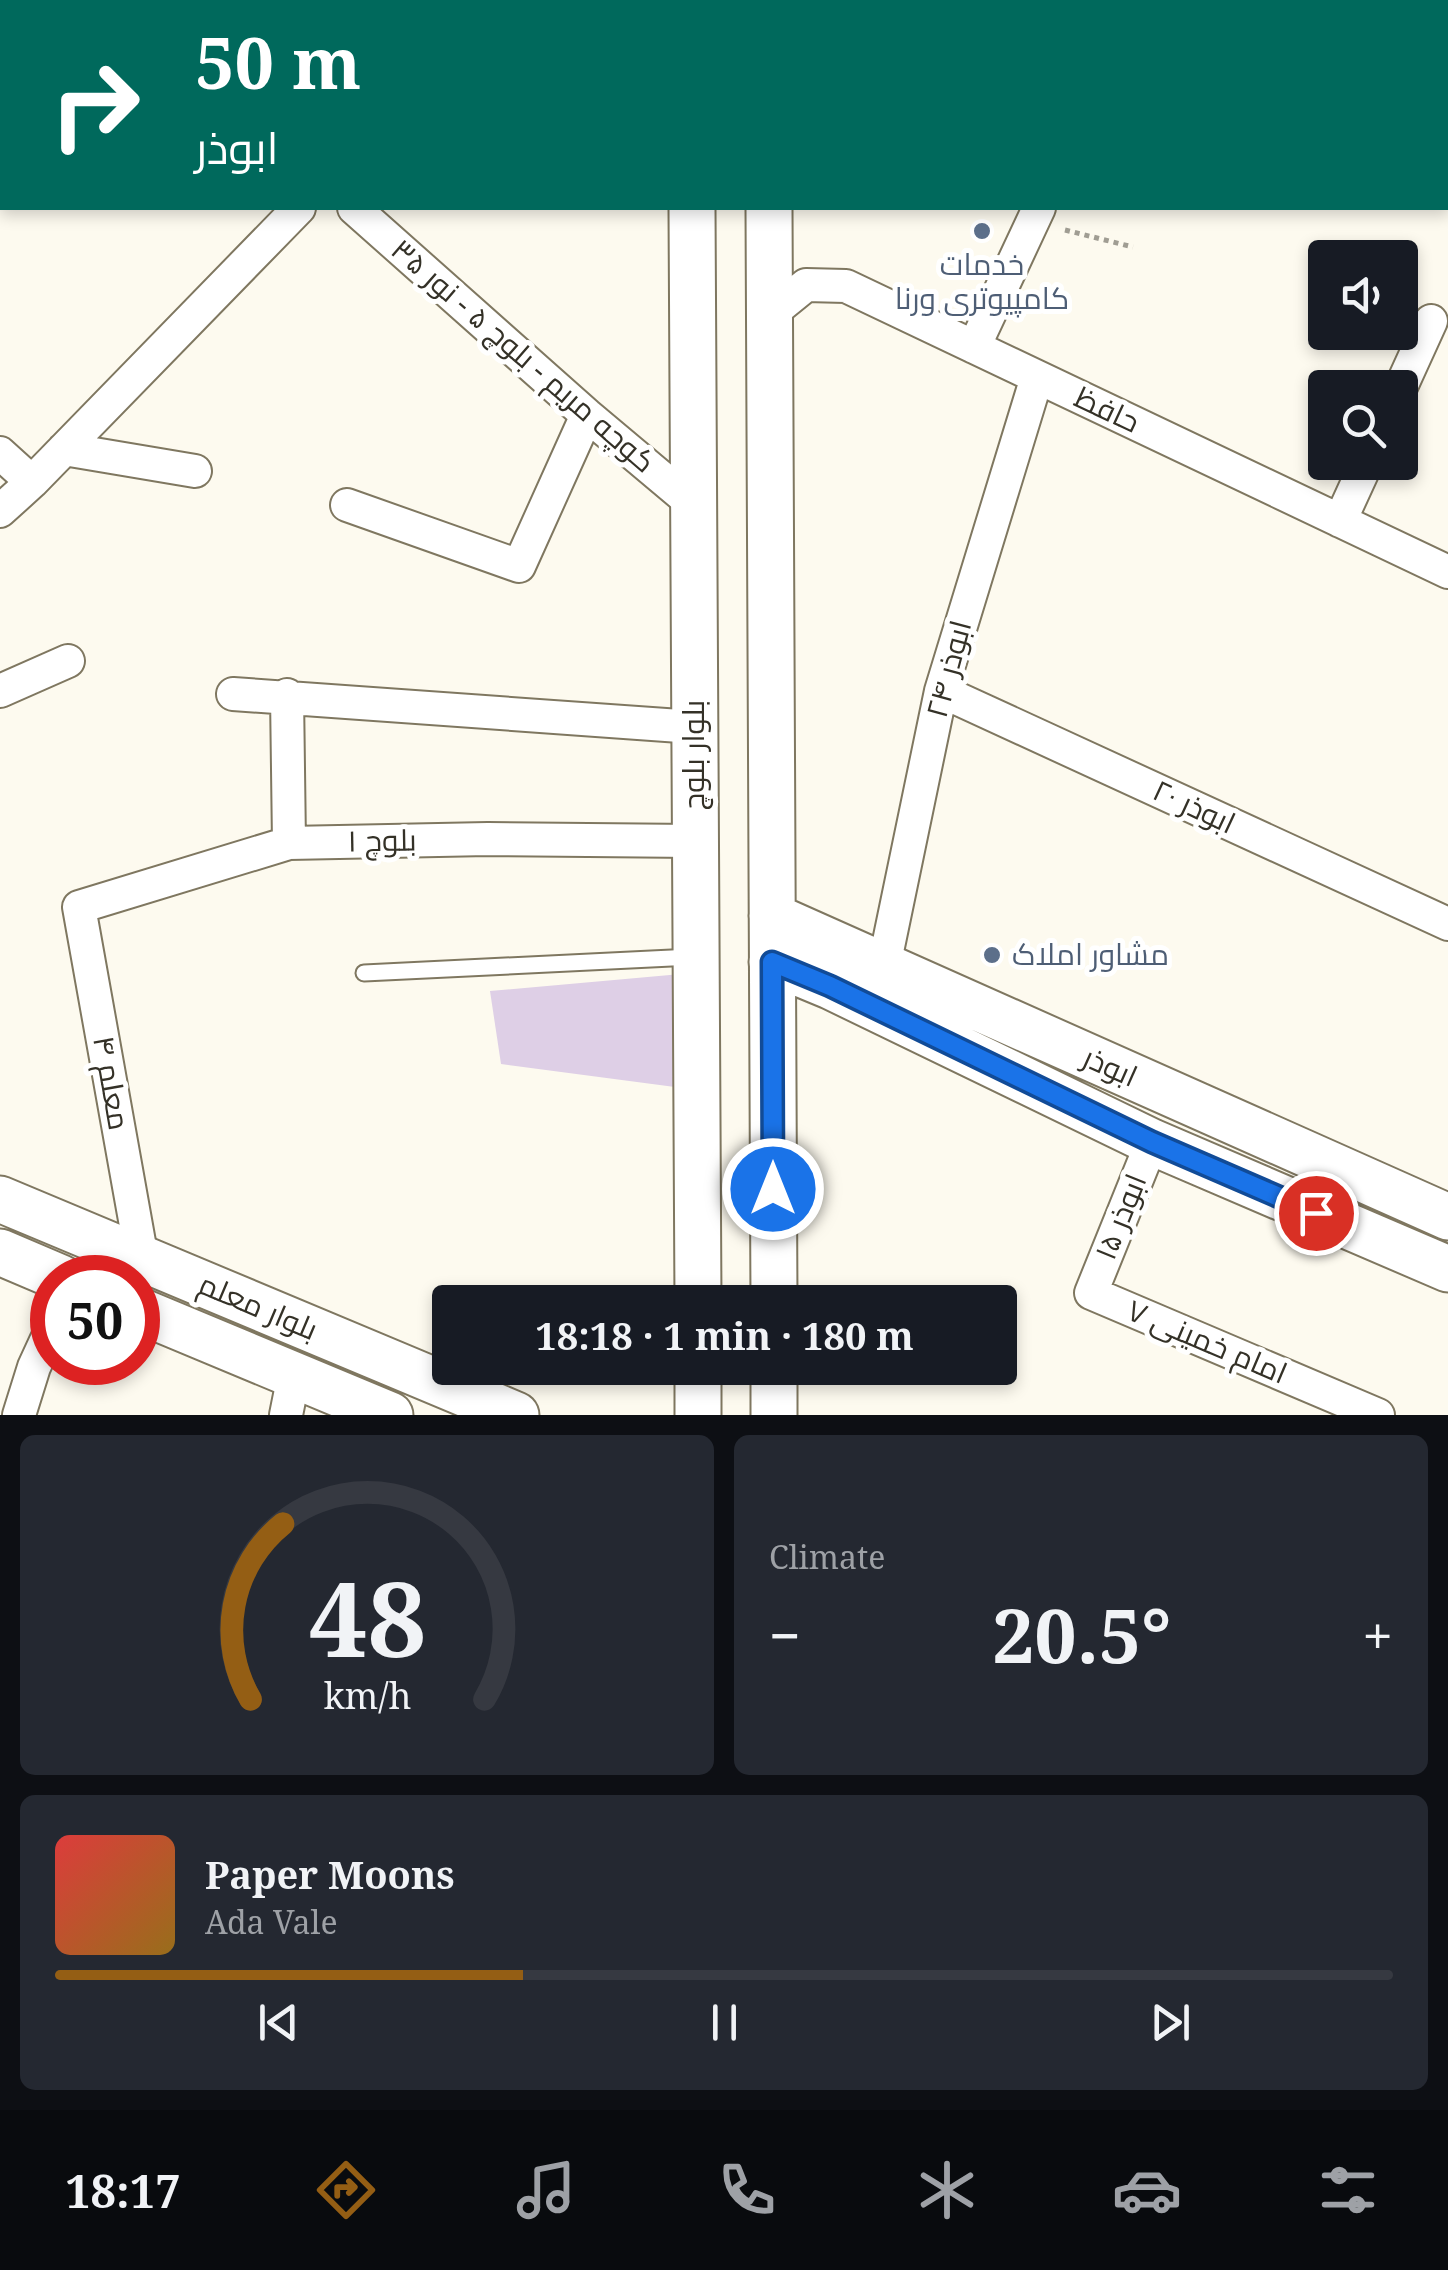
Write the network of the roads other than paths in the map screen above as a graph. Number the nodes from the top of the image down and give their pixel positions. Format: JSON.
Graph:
{"nodes":[{"id":1,"x":297,"y":210,"type":"edge"},
{"id":2,"x":356,"y":210,"type":"edge"},
{"id":3,"x":692,"y":210,"type":"edge"},
{"id":4,"x":769,"y":210,"type":"edge"},
{"id":5,"x":1036,"y":215,"type":"edge"},
{"id":6,"x":769,"y":315,"type":"junction"},
{"id":7,"x":1431,"y":320,"type":"dead end"},
{"id":8,"x":974,"y":347,"type":"junction"},
{"id":9,"x":1409,"y":370,"type":"edge"},
{"id":10,"x":1037,"y":377,"type":"junction"},
{"id":11,"x":587,"y":415,"type":"junction"},
{"id":12,"x":64,"y":449,"type":"junction"},
{"id":13,"x":0,"y":452,"type":"edge"},
{"id":14,"x":195,"y":471,"type":"dead end"},
{"id":15,"x":1359,"y":480,"type":"edge"},
{"id":16,"x":32,"y":482,"type":"junction"},
{"id":17,"x":694,"y":504,"type":"junction"},
{"id":18,"x":347,"y":505,"type":"dead end"},
{"id":19,"x":0,"y":511,"type":"edge"},
{"id":20,"x":1340,"y":521,"type":"junction"},
{"id":21,"x":1448,"y":572,"type":"edge"},
{"id":22,"x":68,"y":661,"type":"dead end"},
{"id":23,"x":941,"y":691,"type":"junction"},
{"id":24,"x":0,"y":692,"type":"edge"},
{"id":25,"x":233,"y":694,"type":"dead end"},
{"id":26,"x":287,"y":695,"type":"junction"},
{"id":27,"x":694,"y":728,"type":"junction"},
{"id":28,"x":695,"y":841,"type":"junction"},
{"id":29,"x":290,"y":843,"type":"junction"},
{"id":30,"x":79,"y":907,"type":"joint"},
{"id":31,"x":772,"y":916,"type":"junction"},
{"id":32,"x":1448,"y":924,"type":"edge"},
{"id":33,"x":696,"y":956,"type":"junction"},
{"id":34,"x":772,"y":962,"type":"junction"},
{"id":35,"x":884,"y":966,"type":"junction"},
{"id":36,"x":364,"y":973,"type":"dead end"},
{"id":37,"x":1152,"y":1142,"type":"junction"},
{"id":38,"x":0,"y":1200,"type":"edge"},
{"id":39,"x":1448,"y":1217,"type":"edge"},
{"id":40,"x":0,"y":1252,"type":"edge"},
{"id":41,"x":132,"y":1255,"type":"edge"},
{"id":42,"x":141,"y":1255,"type":"edge"},
{"id":43,"x":30,"y":1265,"type":"edge"},
{"id":44,"x":160,"y":1267,"type":"edge"},
{"id":45,"x":1448,"y":1269,"type":"edge"},
{"id":46,"x":698,"y":1285,"type":"edge"},
{"id":47,"x":774,"y":1285,"type":"edge"},
{"id":48,"x":1091,"y":1292,"type":"joint"},
{"id":49,"x":160,"y":1322,"type":"edge"},
{"id":50,"x":30,"y":1380,"type":"edge"},
{"id":51,"x":698,"y":1385,"type":"edge"},
{"id":52,"x":774,"y":1385,"type":"edge"},
{"id":53,"x":290,"y":1395,"type":"edge"},
{"id":54,"x":1339,"y":1407,"type":"edge"},
{"id":55,"x":19,"y":1415,"type":"edge"},
{"id":56,"x":390,"y":1415,"type":"edge"},
{"id":57,"x":516,"y":1415,"type":"edge"},
{"id":58,"x":698,"y":1415,"type":"edge"},
{"id":59,"x":774,"y":1415,"type":"edge"},
{"id":60,"x":1378,"y":1415,"type":"edge"}],
"edges":[{"from":1,"to":12,"type":"street"},
{"from":2,"to":11,"type":"street","name":"کوچه مریم - بلوچ ۵ - نور ۳۵"},
{"from":3,"to":17,"type":"main road","name":"بلوار بلوچ"},
{"from":4,"to":6,"type":"main road"},
{"from":5,"to":8,"type":"street"},
{"from":6,"to":8,"type":"street","name":"حافظ"},
{"from":6,"to":31,"type":"main road"},
{"from":7,"to":9,"type":"street"},
{"from":8,"to":10,"type":"street","name":"حافظ"},
{"from":10,"to":20,"type":"street","name":"حافظ"},
{"from":10,"to":23,"type":"street","name":"ابوذر ۲۴"},
{"from":11,"to":17,"type":"street","name":"کوچه مریم - بلوچ ۵ - نور ۳۵"},
{"from":11,"to":18,"type":"street"},
{"from":12,"to":14,"type":"street"},
{"from":12,"to":16,"type":"street"},
{"from":13,"to":16,"type":"street"},
{"from":15,"to":20,"type":"street"},
{"from":16,"to":19,"type":"street"},
{"from":17,"to":27,"type":"main road","name":"بلوار بلوچ"},
{"from":20,"to":21,"type":"street","name":"حافظ"},
{"from":22,"to":24,"type":"street"},
{"from":23,"to":32,"type":"street","name":"ابوذر ۲۰"},
{"from":23,"to":35,"type":"street","name":"ابوذر ۲۴"},
{"from":25,"to":26,"type":"street"},
{"from":26,"to":27,"type":"street"},
{"from":26,"to":29,"type":"street"},
{"from":27,"to":28,"type":"main road","name":"بلوار بلوچ"},
{"from":28,"to":29,"type":"street","name":"بلوچ ۱"},
{"from":28,"to":33,"type":"main road","name":"بلوار بلوچ"},
{"from":29,"to":30,"type":"street","name":"بلوچ ۱"},
{"from":30,"to":42,"type":"street","name":"معلم ۴"},
{"from":31,"to":34,"type":"main road"},
{"from":31,"to":35,"type":"main road","name":"ابوذر"},
{"from":33,"to":36,"type":"lane"},
{"from":33,"to":46,"type":"main road","name":"بلوار بلوچ"},
{"from":34,"to":37,"type":"main road","name":"ابوذر"},
{"from":34,"to":47,"type":"main road"},
{"from":35,"to":39,"type":"main road","name":"ابوذر"},
{"from":37,"to":45,"type":"main road","name":"ابوذر"},
{"from":37,"to":48,"type":"street","name":"ابوذر ۱۵"},
{"from":38,"to":41,"type":"main road","name":"بلوار معلم"},
{"from":40,"to":43,"type":"main road"},
{"from":44,"to":57,"type":"main road","name":"بلوار معلم"},
{"from":48,"to":54,"type":"street","name":"امام خمینی ۷"},
{"from":49,"to":53,"type":"main road","name":"بلوار معلم"},
{"from":50,"to":55,"type":"street"},
{"from":51,"to":58,"type":"main road"},
{"from":52,"to":59,"type":"main road"},
{"from":53,"to":56,"type":"main road","name":"بلوار معلم"},
{"from":54,"to":60,"type":"street","name":"امام خمینی ۷"}]}
